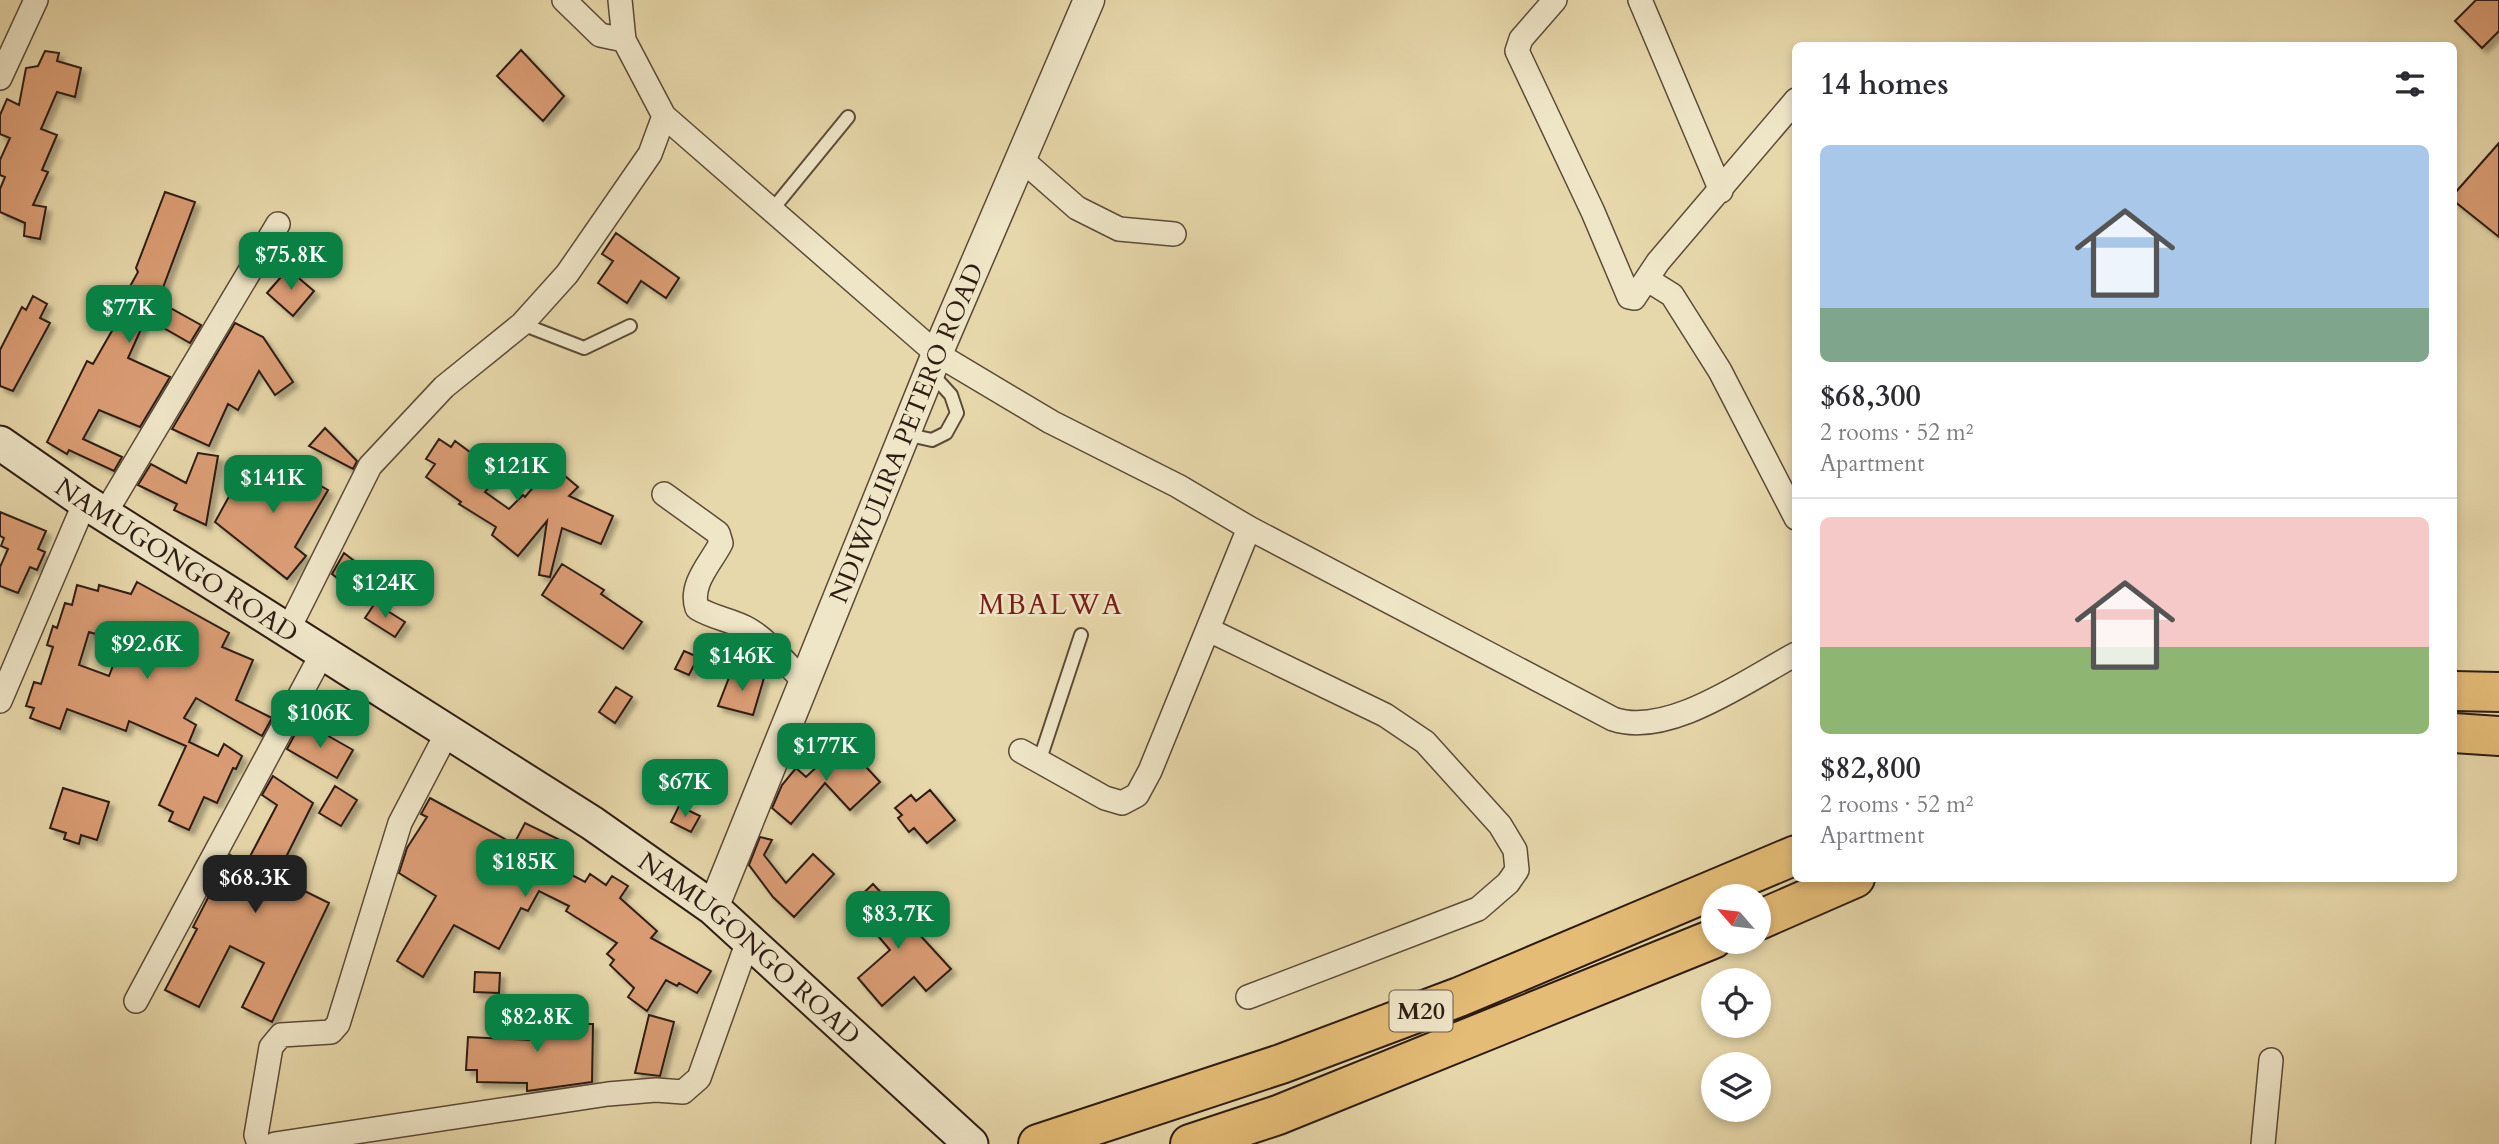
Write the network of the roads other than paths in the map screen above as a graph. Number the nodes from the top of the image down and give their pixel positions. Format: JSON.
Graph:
{"nodes":[{"id":1,"x":36,"y":0,"type":"edge"},
{"id":2,"x":564,"y":0,"type":"edge"},
{"id":3,"x":620,"y":0,"type":"edge"},
{"id":4,"x":1089,"y":0,"type":"edge"},
{"id":5,"x":1555,"y":0,"type":"edge"},
{"id":6,"x":1640,"y":0,"type":"edge"},
{"id":7,"x":624,"y":40,"type":"junction"},
{"id":8,"x":0,"y":78,"type":"edge"},
{"id":9,"x":1792,"y":105,"type":"edge"},
{"id":10,"x":664,"y":116,"type":"junction"},
{"id":11,"x":848,"y":117,"type":"dead end"},
{"id":12,"x":1020,"y":158,"type":"junction"},
{"id":13,"x":1721,"y":191,"type":"junction"},
{"id":14,"x":772,"y":211,"type":"junction"},
{"id":15,"x":278,"y":224,"type":"dead end"},
{"id":16,"x":1174,"y":234,"type":"dead end"},
{"id":17,"x":1648,"y":280,"type":"junction"},
{"id":18,"x":522,"y":324,"type":"junction"},
{"id":19,"x":630,"y":326,"type":"dead end"},
{"id":20,"x":933,"y":363,"type":"junction"},
{"id":21,"x":905,"y":434,"type":"junction"},
{"id":22,"x":0,"y":443,"type":"edge"},
{"id":23,"x":664,"y":494,"type":"dead end"},
{"id":24,"x":95,"y":509,"type":"junction"},
{"id":25,"x":1792,"y":510,"type":"edge"},
{"id":26,"x":1249,"y":528,"type":"junction"},
{"id":27,"x":1209,"y":629,"type":"junction"},
{"id":28,"x":288,"y":630,"type":"junction"},
{"id":29,"x":1081,"y":635,"type":"dead end"},
{"id":30,"x":323,"y":652,"type":"junction"},
{"id":31,"x":1792,"y":656,"type":"edge"},
{"id":32,"x":805,"y":681,"type":"junction"},
{"id":33,"x":2457,"y":691,"type":"edge"},
{"id":34,"x":2499,"y":692,"type":"edge"},
{"id":35,"x":0,"y":701,"type":"edge"},
{"id":36,"x":448,"y":731,"type":"junction"},
{"id":37,"x":2457,"y":733,"type":"edge"},
{"id":38,"x":2499,"y":736,"type":"edge"},
{"id":39,"x":1030,"y":757,"type":"joint"},
{"id":40,"x":1792,"y":857,"type":"edge"},
{"id":41,"x":1846,"y":882,"type":"edge"},
{"id":42,"x":713,"y":908,"type":"junction"},
{"id":43,"x":1771,"y":914,"type":"edge"},
{"id":44,"x":749,"y":938,"type":"junction"},
{"id":45,"x":1701,"y":944,"type":"edge"},
{"id":46,"x":1248,"y":997,"type":"dead end"},
{"id":47,"x":136,"y":1001,"type":"dead end"},
{"id":48,"x":2271,"y":1060,"type":"dead end"},
{"id":49,"x":258,"y":1144,"type":"edge"},
{"id":50,"x":275,"y":1144,"type":"edge"},
{"id":51,"x":971,"y":1144,"type":"edge"},
{"id":52,"x":1038,"y":1144,"type":"edge"},
{"id":53,"x":1190,"y":1144,"type":"edge"},
{"id":54,"x":2263,"y":1144,"type":"edge"}],
"edges":[{"from":1,"to":8,"type":"street"},
{"from":2,"to":7,"type":"street"},
{"from":3,"to":7,"type":"street"},
{"from":4,"to":12,"type":"street","name":"NDIWULIRA PETERO ROAD"},
{"from":5,"to":17,"type":"street"},
{"from":6,"to":13,"type":"street"},
{"from":7,"to":10,"type":"street"},
{"from":9,"to":13,"type":"street"},
{"from":10,"to":14,"type":"street"},
{"from":10,"to":18,"type":"street"},
{"from":11,"to":14,"type":"lane"},
{"from":12,"to":16,"type":"street"},
{"from":12,"to":20,"type":"street","name":"NDIWULIRA PETERO ROAD"},
{"from":13,"to":17,"type":"street"},
{"from":14,"to":20,"type":"street"},
{"from":15,"to":24,"type":"street"},
{"from":17,"to":25,"type":"street"},
{"from":18,"to":19,"type":"lane"},
{"from":18,"to":28,"type":"street"},
{"from":20,"to":21,"type":"street","name":"NDIWULIRA PETERO ROAD"},
{"from":20,"to":21,"type":"lane"},
{"from":20,"to":26,"type":"street"},
{"from":21,"to":32,"type":"street","name":"NDIWULIRA PETERO ROAD"},
{"from":22,"to":24,"type":"main road","name":"NAMUGONGO ROAD"},
{"from":23,"to":32,"type":"street"},
{"from":24,"to":28,"type":"main road","name":"NAMUGONGO ROAD"},
{"from":24,"to":35,"type":"street"},
{"from":26,"to":27,"type":"street"},
{"from":26,"to":31,"type":"street"},
{"from":27,"to":39,"type":"street"},
{"from":27,"to":46,"type":"street"},
{"from":28,"to":30,"type":"main road","name":"NAMUGONGO ROAD"},
{"from":29,"to":39,"type":"lane"},
{"from":30,"to":36,"type":"main road","name":"NAMUGONGO ROAD"},
{"from":30,"to":47,"type":"street"},
{"from":32,"to":42,"type":"street","name":"NDIWULIRA PETERO ROAD"},
{"from":33,"to":34,"type":"highway"},
{"from":36,"to":42,"type":"main road","name":"NAMUGONGO ROAD"},
{"from":36,"to":49,"type":"street"},
{"from":37,"to":38,"type":"highway"},
{"from":40,"to":52,"type":"highway","number":"M20"},
{"from":41,"to":43,"type":"highway"},
{"from":42,"to":44,"type":"main road","name":"NAMUGONGO ROAD"},
{"from":44,"to":50,"type":"street"},
{"from":44,"to":51,"type":"main road","name":"NAMUGONGO ROAD"},
{"from":45,"to":53,"type":"highway","number":"M20"},
{"from":48,"to":54,"type":"street"}]}
